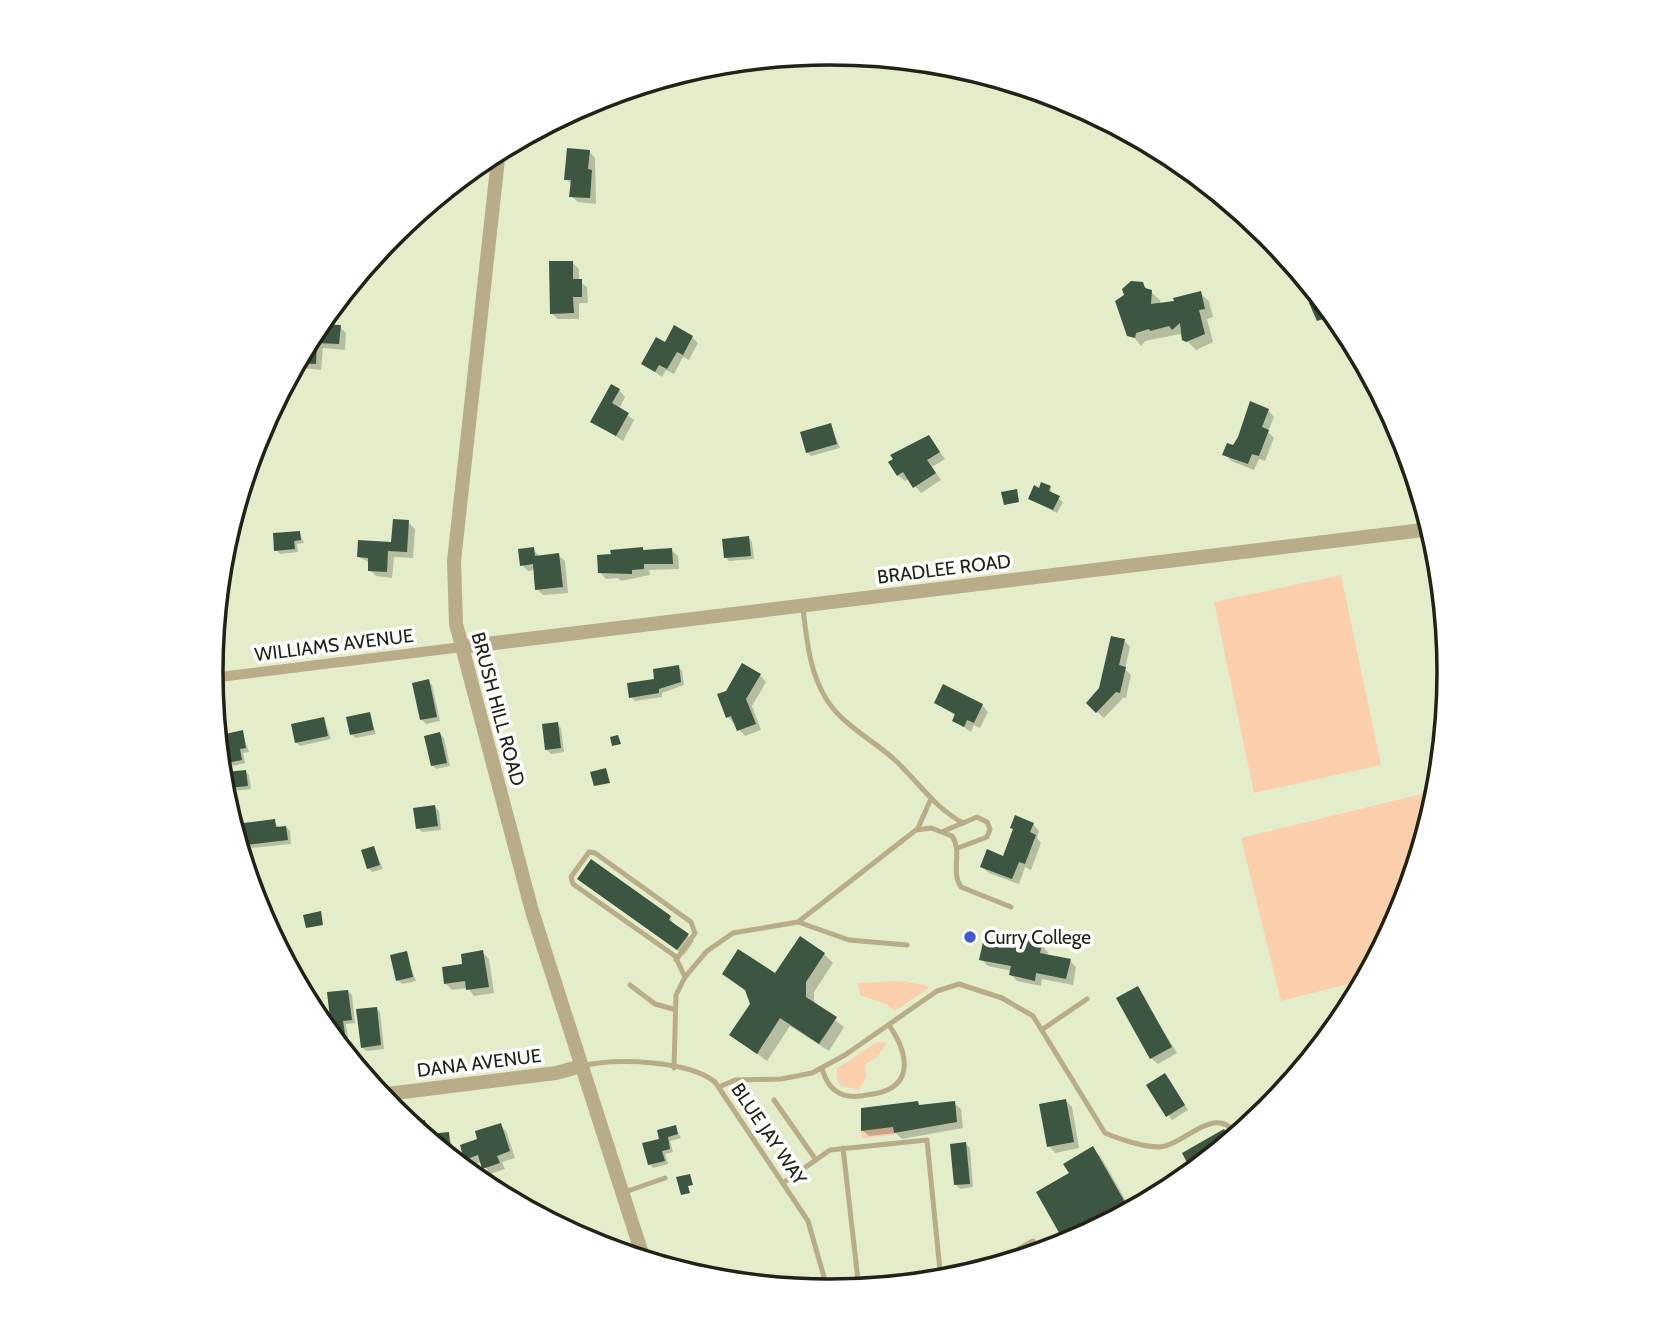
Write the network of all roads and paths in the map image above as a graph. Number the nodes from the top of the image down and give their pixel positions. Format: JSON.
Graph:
{"nodes":[{"id":1,"x":497,"y":164,"type":"edge"},
{"id":2,"x":1421,"y":530,"type":"edge"},
{"id":3,"x":802,"y":605,"type":"junction"},
{"id":4,"x":462,"y":647,"type":"junction"},
{"id":5,"x":223,"y":677,"type":"edge"},
{"id":6,"x":930,"y":801,"type":"junction"},
{"id":7,"x":963,"y":823,"type":"junction"},
{"id":8,"x":916,"y":830,"type":"junction"},
{"id":9,"x":944,"y":831,"type":"junction"},
{"id":10,"x":958,"y":848,"type":"junction"},
{"id":11,"x":1010,"y":906,"type":"dead end"},
{"id":12,"x":798,"y":922,"type":"junction"},
{"id":13,"x":907,"y":945,"type":"dead end"},
{"id":14,"x":676,"y":960,"type":"junction"},
{"id":15,"x":685,"y":977,"type":"junction"},
{"id":16,"x":629,"y":985,"type":"dead end"},
{"id":17,"x":1087,"y":999,"type":"dead end"},
{"id":18,"x":673,"y":1009,"type":"junction"},
{"id":19,"x":888,"y":1025,"type":"junction"},
{"id":20,"x":1043,"y":1029,"type":"junction"},
{"id":21,"x":582,"y":1066,"type":"junction"},
{"id":22,"x":674,"y":1068,"type":"junction"},
{"id":23,"x":822,"y":1069,"type":"junction"},
{"id":24,"x":719,"y":1087,"type":"junction"},
{"id":25,"x":393,"y":1093,"type":"edge"},
{"id":26,"x":774,"y":1100,"type":"dead end"},
{"id":27,"x":1230,"y":1129,"type":"edge"},
{"id":28,"x":844,"y":1148,"type":"junction"},
{"id":29,"x":816,"y":1160,"type":"junction"},
{"id":30,"x":665,"y":1178,"type":"dead end"},
{"id":31,"x":783,"y":1184,"type":"junction"},
{"id":32,"x":622,"y":1193,"type":"junction"},
{"id":33,"x":1034,"y":1243,"type":"edge"},
{"id":34,"x":639,"y":1248,"type":"edge"},
{"id":35,"x":1019,"y":1249,"type":"edge"},
{"id":36,"x":940,"y":1269,"type":"edge"},
{"id":37,"x":858,"y":1278,"type":"edge"},
{"id":38,"x":825,"y":1279,"type":"edge"}],
"edges":[{"from":1,"to":4,"type":"street","name":"BRUSH HILL ROAD"},
{"from":2,"to":3,"type":"street","name":"BRADLEE ROAD"},
{"from":3,"to":4,"type":"street","name":"BRADLEE ROAD"},
{"from":3,"to":6,"type":"lane"},
{"from":4,"to":5,"type":"street","name":"WILLIAMS AVENUE"},
{"from":4,"to":21,"type":"street","name":"BRUSH HILL ROAD"},
{"from":6,"to":7,"type":"lane"},
{"from":6,"to":8,"type":"lane"},
{"from":7,"to":9,"type":"lane"},
{"from":7,"to":10,"type":"lane"},
{"from":8,"to":9,"type":"lane"},
{"from":8,"to":12,"type":"lane"},
{"from":9,"to":10,"type":"lane"},
{"from":10,"to":11,"type":"lane"},
{"from":12,"to":13,"type":"lane"},
{"from":12,"to":15,"type":"lane"},
{"from":14,"to":14,"type":"lane"},
{"from":14,"to":15,"type":"lane"},
{"from":15,"to":18,"type":"lane"},
{"from":16,"to":18,"type":"lane"},
{"from":17,"to":20,"type":"lane"},
{"from":18,"to":22,"type":"lane"},
{"from":19,"to":20,"type":"lane"},
{"from":19,"to":23,"type":"lane"},
{"from":19,"to":23,"type":"lane"},
{"from":20,"to":27,"type":"lane"},
{"from":21,"to":22,"type":"lane","name":"BLUE JAY WAY"},
{"from":21,"to":25,"type":"street","name":"DANA AVENUE"},
{"from":21,"to":32,"type":"street","name":"BRUSH HILL ROAD"},
{"from":22,"to":24,"type":"lane","name":"BLUE JAY WAY"},
{"from":23,"to":24,"type":"lane"},
{"from":24,"to":31,"type":"lane","name":"BLUE JAY WAY"},
{"from":26,"to":29,"type":"lane"},
{"from":28,"to":29,"type":"lane"},
{"from":28,"to":36,"type":"lane"},
{"from":28,"to":37,"type":"lane"},
{"from":29,"to":31,"type":"lane"},
{"from":30,"to":32,"type":"lane"},
{"from":31,"to":38,"type":"lane","name":"BLUE JAY WAY"},
{"from":32,"to":34,"type":"street","name":"BRUSH HILL ROAD"},
{"from":33,"to":35,"type":"lane"}]}
